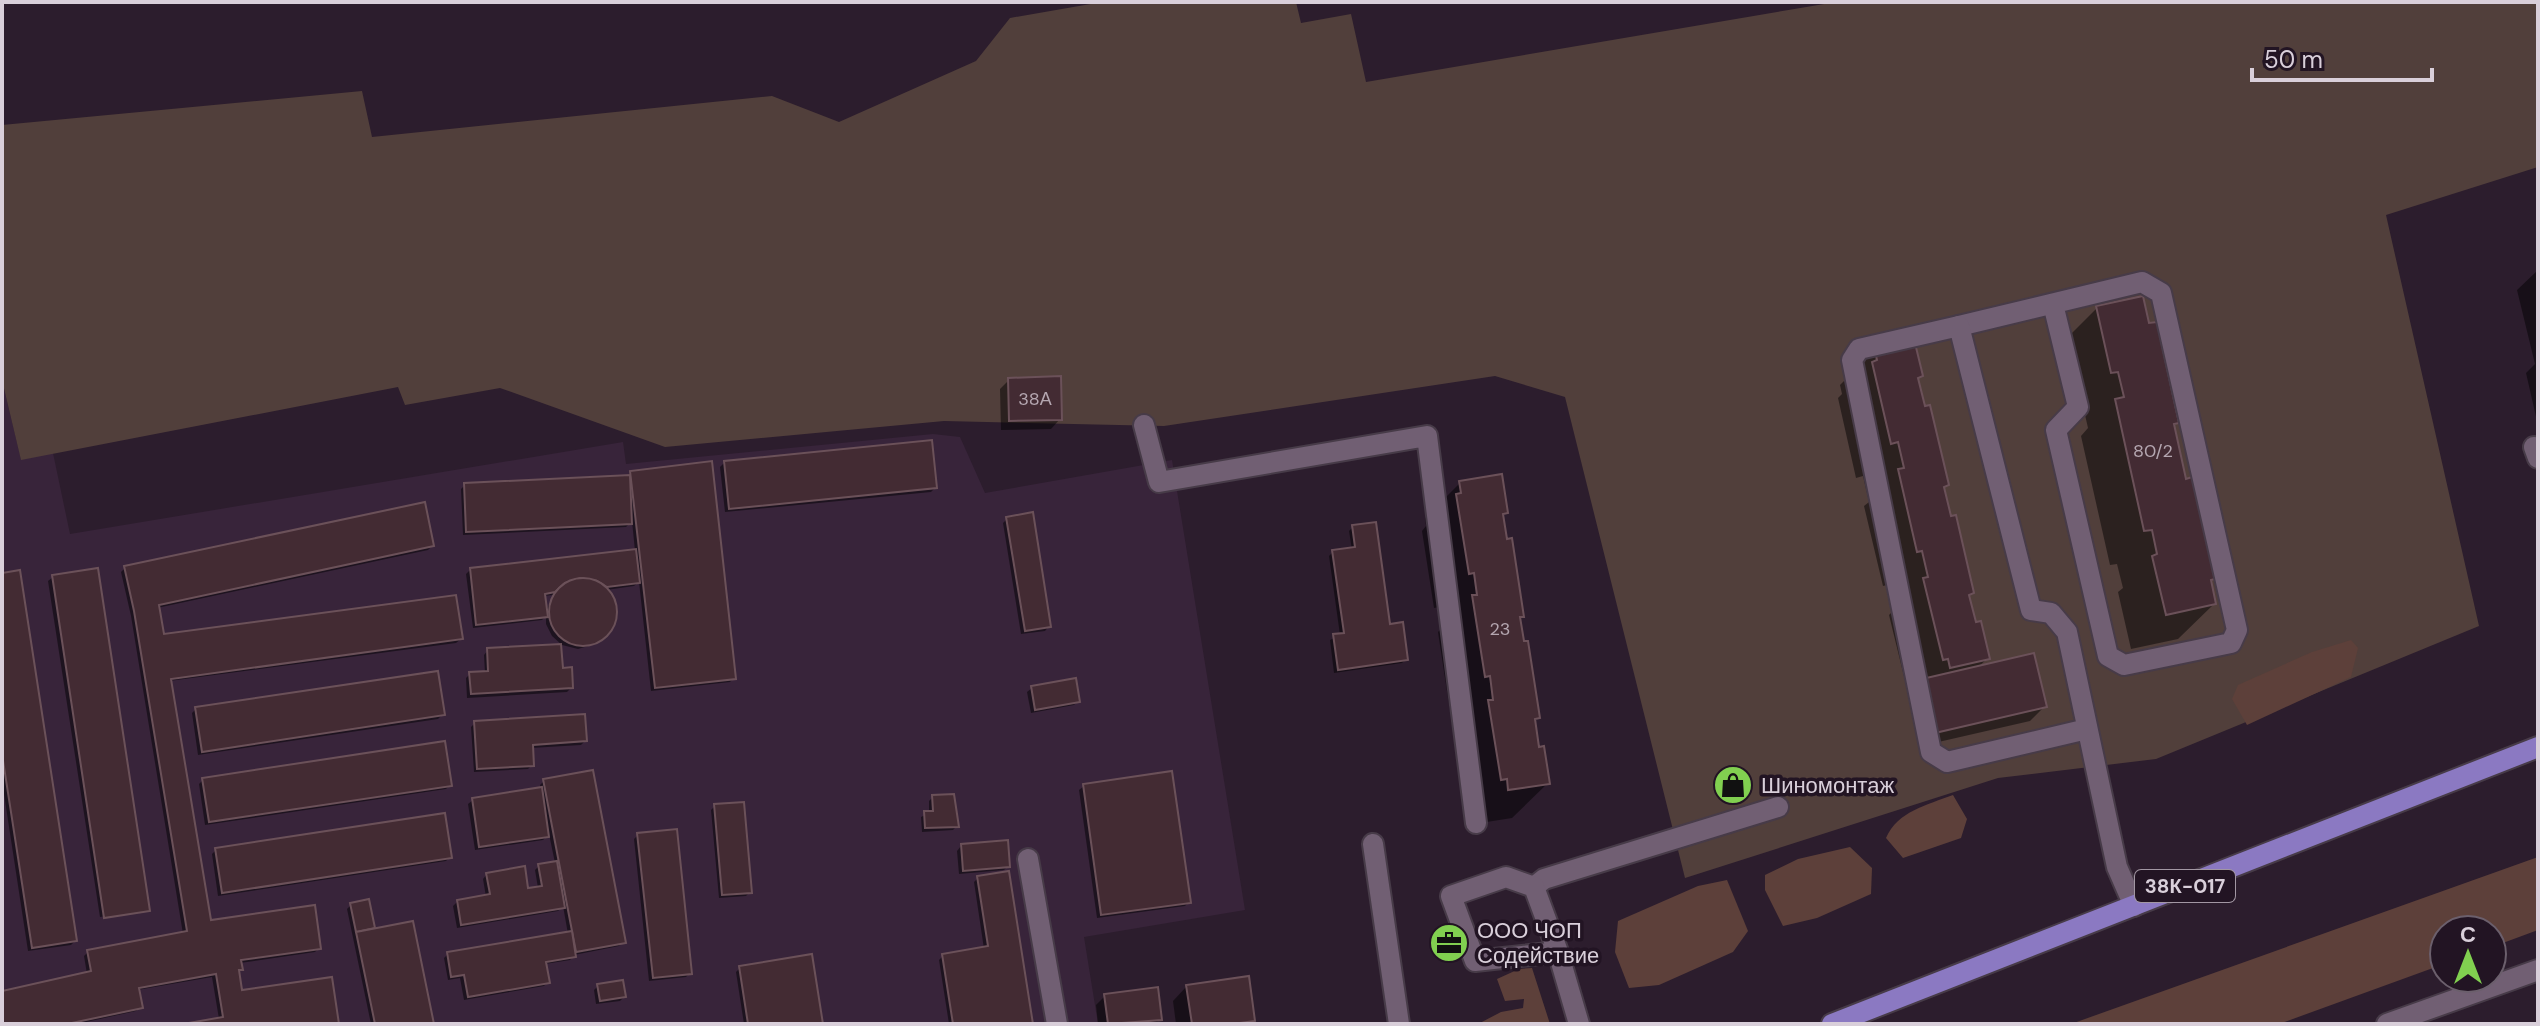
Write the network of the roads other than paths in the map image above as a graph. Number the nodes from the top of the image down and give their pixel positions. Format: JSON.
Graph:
{"nodes":[{"id":1,"x":2053,"y":304,"type":"junction"},
{"id":2,"x":1959,"y":326,"type":"junction"},
{"id":3,"x":1144,"y":425,"type":"dead end"},
{"id":4,"x":2087,"y":729,"type":"junction"},
{"id":5,"x":2538,"y":747,"type":"edge"},
{"id":6,"x":1778,"y":807,"type":"dead end"},
{"id":7,"x":1476,"y":823,"type":"dead end"},
{"id":8,"x":1373,"y":844,"type":"dead end"},
{"id":9,"x":1028,"y":859,"type":"dead end"},
{"id":10,"x":1534,"y":887,"type":"junction"},
{"id":11,"x":2134,"y":906,"type":"junction"},
{"id":12,"x":1558,"y":952,"type":"junction"},
{"id":13,"x":2538,"y":970,"type":"edge"},
{"id":14,"x":1057,"y":1024,"type":"edge"},
{"id":15,"x":1399,"y":1024,"type":"edge"},
{"id":16,"x":1579,"y":1024,"type":"edge"},
{"id":17,"x":1832,"y":1024,"type":"edge"},
{"id":18,"x":2387,"y":1024,"type":"edge"}],
"edges":[{"from":1,"to":1,"type":"street"},
{"from":1,"to":2,"type":"street"},
{"from":2,"to":4,"type":"street"},
{"from":2,"to":4,"type":"street"},
{"from":3,"to":7,"type":"street"},
{"from":4,"to":11,"type":"street"},
{"from":5,"to":11,"type":"main road","number":"38К-017"},
{"from":6,"to":10,"type":"street"},
{"from":8,"to":15,"type":"street"},
{"from":9,"to":14,"type":"street"},
{"from":10,"to":12,"type":"street"},
{"from":10,"to":12,"type":"street"},
{"from":11,"to":17,"type":"main road","number":"38К-017"},
{"from":12,"to":16,"type":"street"},
{"from":13,"to":18,"type":"street"}]}
